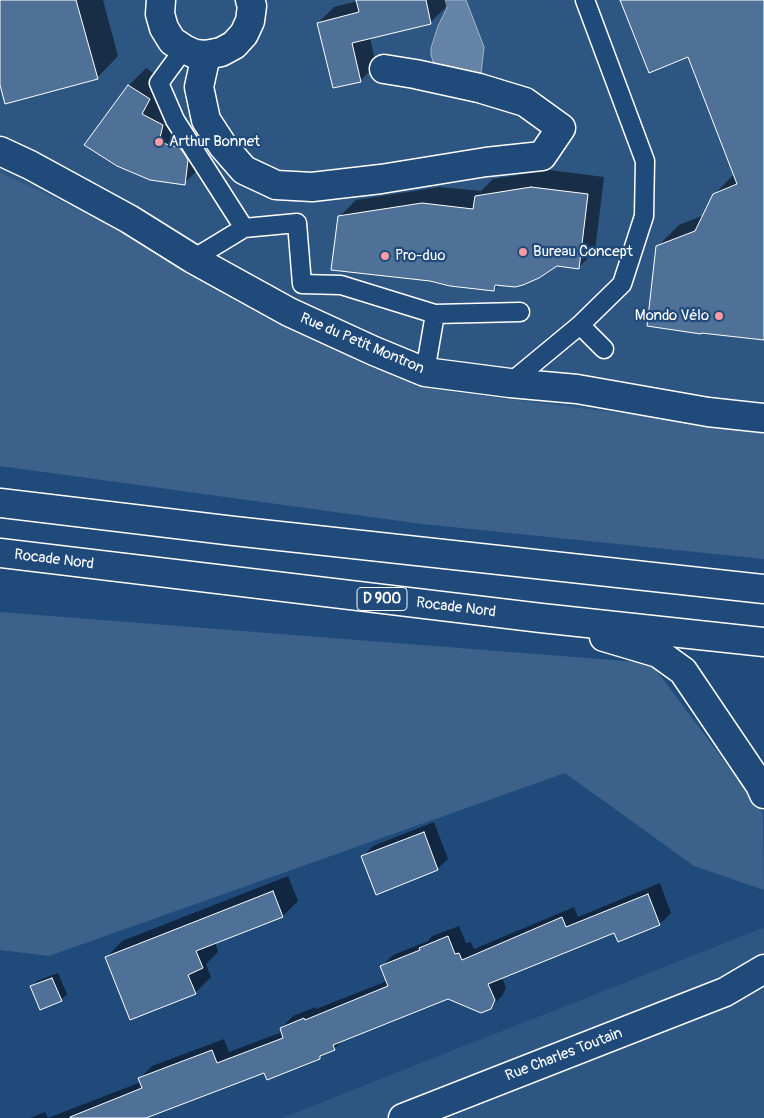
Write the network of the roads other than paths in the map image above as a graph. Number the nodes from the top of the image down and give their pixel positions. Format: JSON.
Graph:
{"nodes":[{"id":1,"x":160,"y":0,"type":"edge"},
{"id":2,"x":250,"y":0,"type":"edge"},
{"id":3,"x":584,"y":0,"type":"edge"},
{"id":4,"x":195,"y":52,"type":"junction"},
{"id":5,"x":384,"y":69,"type":"dead end"},
{"id":6,"x":0,"y":152,"type":"edge"},
{"id":7,"x":244,"y":228,"type":"junction"},
{"id":8,"x":193,"y":259,"type":"junction"},
{"id":9,"x":520,"y":312,"type":"dead end"},
{"id":10,"x":435,"y":314,"type":"junction"},
{"id":11,"x":580,"y":325,"type":"junction"},
{"id":12,"x":604,"y":348,"type":"dead end"},
{"id":13,"x":425,"y":372,"type":"junction"},
{"id":14,"x":510,"y":383,"type":"junction"},
{"id":15,"x":764,"y":418,"type":"edge"},
{"id":16,"x":0,"y":503,"type":"edge"},
{"id":17,"x":0,"y":553,"type":"edge"},
{"id":18,"x":764,"y":589,"type":"edge"},
{"id":19,"x":541,"y":618,"type":"junction"},
{"id":20,"x":764,"y":642,"type":"edge"},
{"id":21,"x":764,"y":794,"type":"edge"},
{"id":22,"x":764,"y":969,"type":"edge"},
{"id":23,"x":764,"y":987,"type":"edge"},
{"id":24,"x":726,"y":992,"type":"junction"},
{"id":25,"x":403,"y":1118,"type":"edge"}],
"edges":[{"from":1,"to":4,"type":"street"},
{"from":2,"to":4,"type":"street"},
{"from":3,"to":11,"type":"lane"},
{"from":4,"to":5,"type":"street"},
{"from":4,"to":7,"type":"lane"},
{"from":6,"to":8,"type":"street","name":"Rue du Petit Montron"},
{"from":7,"to":8,"type":"lane"},
{"from":7,"to":10,"type":"lane"},
{"from":8,"to":13,"type":"street","name":"Rue du Petit Montron"},
{"from":9,"to":10,"type":"lane"},
{"from":10,"to":13,"type":"lane"},
{"from":11,"to":12,"type":"lane"},
{"from":11,"to":14,"type":"lane"},
{"from":13,"to":14,"type":"street","name":"Rue du Petit Montron"},
{"from":14,"to":15,"type":"street","name":"Rue du Petit Montron"},
{"from":16,"to":18,"type":"street"},
{"from":17,"to":19,"type":"street","name":"Rocade Nord","number":"D 900"},
{"from":19,"to":20,"type":"street","name":"Rocade Nord","number":"D 900"},
{"from":19,"to":21,"type":"street"},
{"from":22,"to":24,"type":"street","name":"Rue Charles Toutain"},
{"from":23,"to":24,"type":"street","name":"Rue Charles Toutain"},
{"from":24,"to":25,"type":"street","name":"Rue Charles Toutain"}]}
